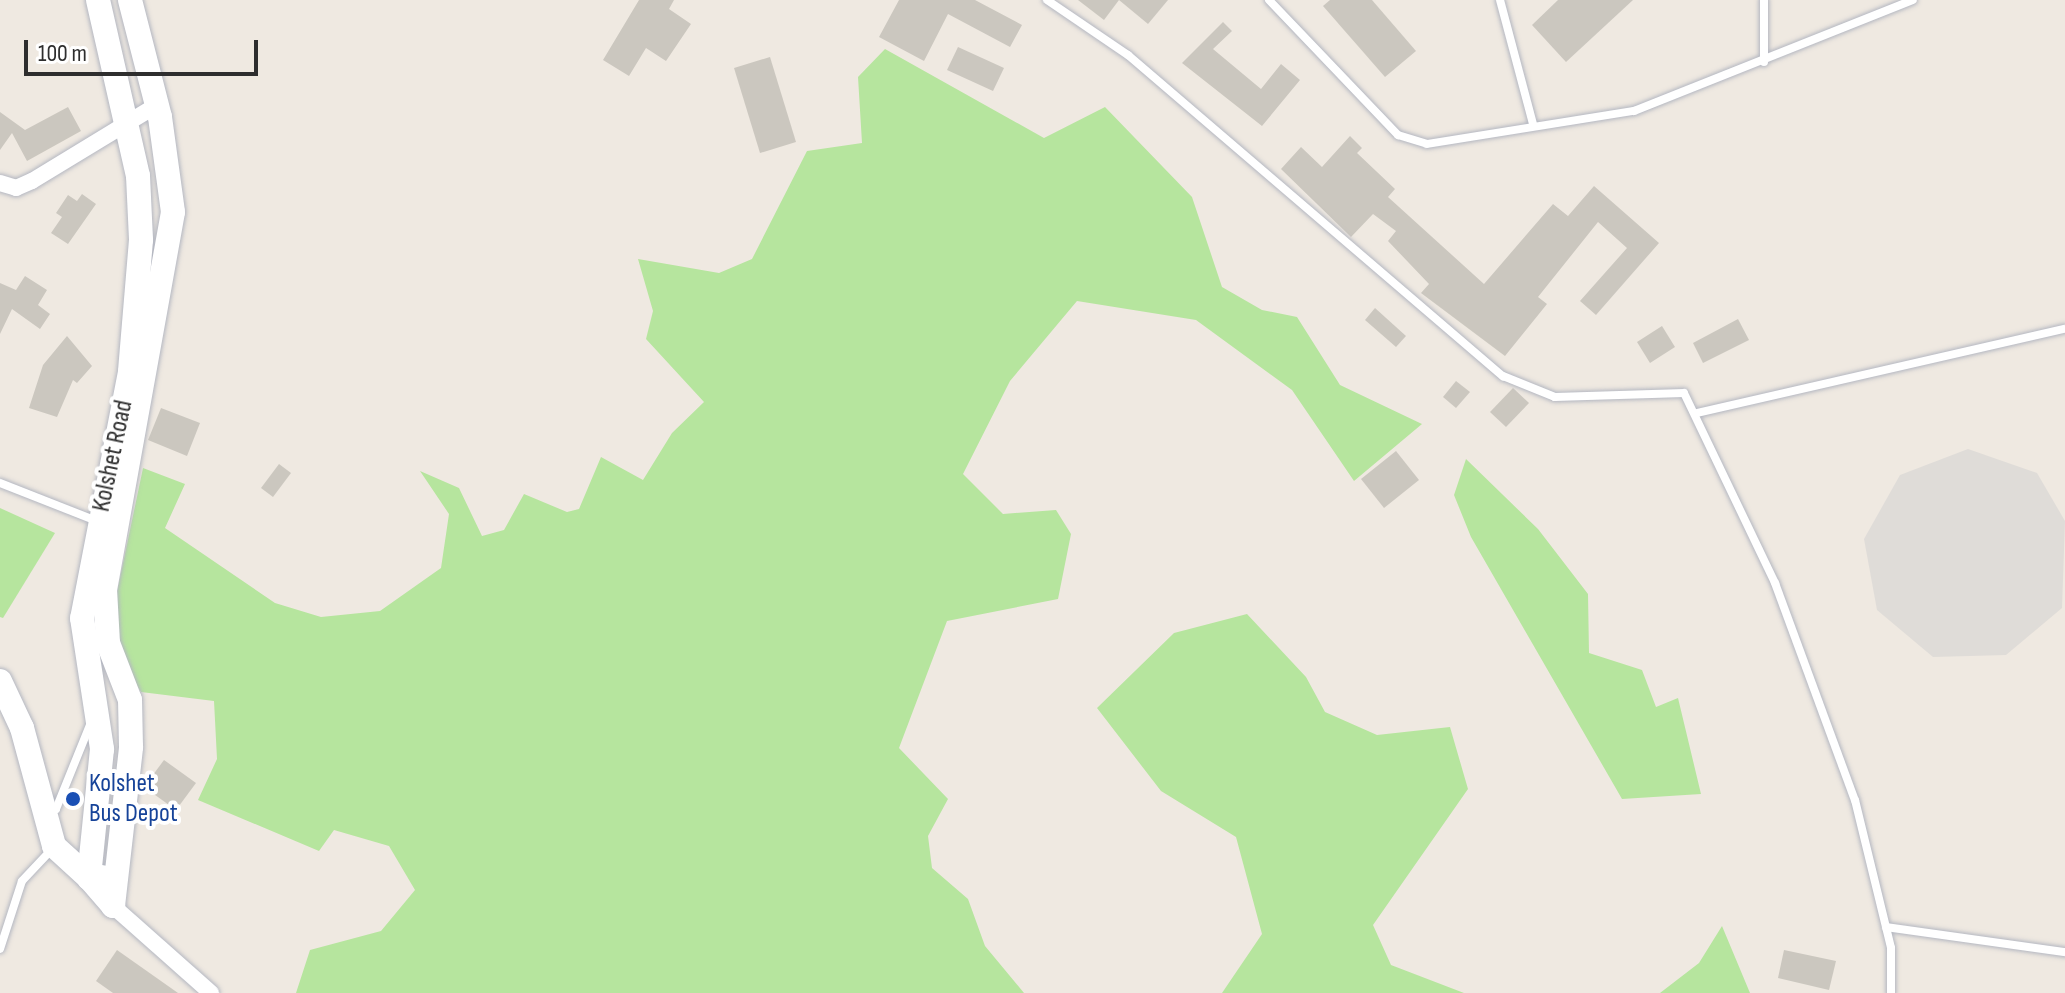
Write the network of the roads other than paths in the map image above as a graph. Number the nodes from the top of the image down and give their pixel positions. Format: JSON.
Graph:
{"nodes":[{"id":1,"x":98,"y":0,"type":"edge"},
{"id":2,"x":130,"y":0,"type":"edge"},
{"id":3,"x":1047,"y":0,"type":"edge"},
{"id":4,"x":1269,"y":0,"type":"edge"},
{"id":5,"x":1500,"y":0,"type":"edge"},
{"id":6,"x":1764,"y":0,"type":"edge"},
{"id":7,"x":1913,"y":0,"type":"edge"},
{"id":8,"x":1764,"y":62,"type":"junction"},
{"id":9,"x":157,"y":105,"type":"junction"},
{"id":10,"x":127,"y":118,"type":"junction"},
{"id":11,"x":1533,"y":124,"type":"junction"},
{"id":12,"x":0,"y":183,"type":"edge"},
{"id":13,"x":149,"y":306,"type":"junction"},
{"id":14,"x":2065,"y":329,"type":"edge"},
{"id":15,"x":1697,"y":413,"type":"junction"},
{"id":16,"x":0,"y":483,"type":"edge"},
{"id":17,"x":108,"y":523,"type":"junction"},
{"id":18,"x":93,"y":616,"type":"junction"},
{"id":19,"x":0,"y":681,"type":"edge"},
{"id":20,"x":98,"y":713,"type":"junction"},
{"id":21,"x":41,"y":809,"type":"junction"},
{"id":22,"x":54,"y":846,"type":"junction"},
{"id":23,"x":100,"y":878,"type":"junction"},
{"id":24,"x":113,"y":906,"type":"joint"},
{"id":25,"x":1886,"y":927,"type":"junction"},
{"id":26,"x":0,"y":949,"type":"edge"},
{"id":27,"x":2065,"y":952,"type":"edge"},
{"id":28,"x":211,"y":993,"type":"edge"},
{"id":29,"x":1891,"y":993,"type":"edge"}],
"edges":[{"from":1,"to":10,"type":"street","name":"Kolshet Road"},
{"from":2,"to":9,"type":"street","name":"Kolshet Road"},
{"from":3,"to":15,"type":"lane"},
{"from":4,"to":11,"type":"lane"},
{"from":5,"to":11,"type":"lane"},
{"from":6,"to":8,"type":"lane"},
{"from":7,"to":8,"type":"lane"},
{"from":8,"to":11,"type":"lane"},
{"from":9,"to":10,"type":"street"},
{"from":9,"to":13,"type":"street","name":"Kolshet Road"},
{"from":10,"to":12,"type":"street"},
{"from":10,"to":13,"type":"street","name":"Kolshet Road"},
{"from":13,"to":17,"type":"street","name":"Kolshet Road"},
{"from":14,"to":15,"type":"lane"},
{"from":15,"to":25,"type":"lane"},
{"from":16,"to":17,"type":"lane"},
{"from":17,"to":18,"type":"street","name":"Kolshet Road"},
{"from":18,"to":20,"type":"street","name":"Kolshet Road"},
{"from":18,"to":23,"type":"street","name":"Kolshet Road"},
{"from":19,"to":21,"type":"street"},
{"from":20,"to":21,"type":"lane"},
{"from":20,"to":23,"type":"street","name":"Kolshet Road"},
{"from":21,"to":22,"type":"street"},
{"from":22,"to":23,"type":"street"},
{"from":22,"to":26,"type":"lane"},
{"from":23,"to":24,"type":"street"},
{"from":24,"to":28,"type":"street"},
{"from":25,"to":27,"type":"lane"},
{"from":25,"to":29,"type":"lane"}]}
